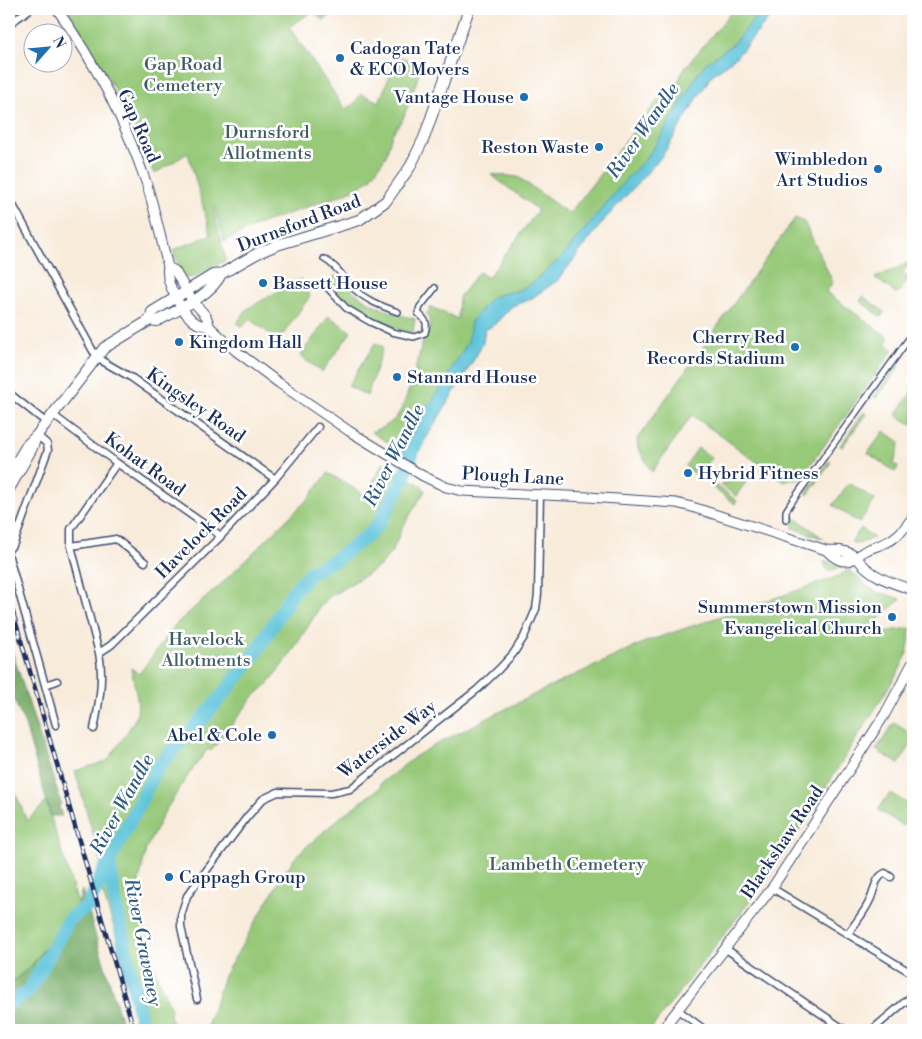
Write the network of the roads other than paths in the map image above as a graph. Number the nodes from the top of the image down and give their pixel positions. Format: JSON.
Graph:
{"nodes":[{"id":1,"x":30,"y":9,"type":"edge"},
{"id":2,"x":57,"y":9,"type":"edge"},
{"id":3,"x":469,"y":9,"type":"edge"},
{"id":4,"x":9,"y":24,"type":"edge"},
{"id":5,"x":9,"y":198,"type":"edge"},
{"id":6,"x":324,"y":259,"type":"dead end"},
{"id":7,"x":168,"y":267,"type":"junction"},
{"id":8,"x":221,"y":274,"type":"junction"},
{"id":9,"x":324,"y":285,"type":"dead end"},
{"id":10,"x":435,"y":288,"type":"dead end"},
{"id":11,"x":187,"y":291,"type":"junction"},
{"id":12,"x":176,"y":297,"type":"junction"},
{"id":13,"x":192,"y":300,"type":"junction"},
{"id":14,"x":182,"y":306,"type":"junction"},
{"id":15,"x":398,"y":312,"type":"dead end"},
{"id":16,"x":150,"y":320,"type":"junction"},
{"id":17,"x":210,"y":327,"type":"junction"},
{"id":18,"x":913,"y":333,"type":"edge"},
{"id":19,"x":98,"y":356,"type":"junction"},
{"id":20,"x":9,"y":393,"type":"edge"},
{"id":21,"x":50,"y":419,"type":"junction"},
{"id":22,"x":318,"y":427,"type":"dead end"},
{"id":23,"x":37,"y":435,"type":"junction"},
{"id":24,"x":25,"y":455,"type":"junction"},
{"id":25,"x":117,"y":464,"type":"junction"},
{"id":26,"x":9,"y":475,"type":"edge"},
{"id":27,"x":275,"y":479,"type":"junction"},
{"id":28,"x":9,"y":489,"type":"edge"},
{"id":29,"x":540,"y":494,"type":"junction"},
{"id":30,"x":913,"y":517,"type":"edge"},
{"id":31,"x":786,"y":519,"type":"dead end"},
{"id":32,"x":9,"y":528,"type":"edge"},
{"id":33,"x":19,"y":528,"type":"junction"},
{"id":34,"x":221,"y":536,"type":"junction"},
{"id":35,"x":71,"y":546,"type":"junction"},
{"id":36,"x":9,"y":548,"type":"edge"},
{"id":37,"x":9,"y":557,"type":"edge"},
{"id":38,"x":857,"y":558,"type":"junction"},
{"id":39,"x":145,"y":562,"type":"dead end"},
{"id":40,"x":913,"y":590,"type":"edge"},
{"id":41,"x":99,"y":653,"type":"junction"},
{"id":42,"x":913,"y":662,"type":"edge"},
{"id":43,"x":57,"y":681,"type":"dead end"},
{"id":44,"x":45,"y":685,"type":"junction"},
{"id":45,"x":56,"y":725,"type":"dead end"},
{"id":46,"x":94,"y":729,"type":"dead end"},
{"id":47,"x":891,"y":877,"type":"dead end"},
{"id":48,"x":772,"y":888,"type":"junction"},
{"id":49,"x":848,"y":934,"type":"junction"},
{"id":50,"x":726,"y":948,"type":"junction"},
{"id":51,"x":913,"y":974,"type":"edge"},
{"id":52,"x":913,"y":995,"type":"edge"},
{"id":53,"x":197,"y":999,"type":"dead end"},
{"id":54,"x":678,"y":1010,"type":"junction"},
{"id":55,"x":662,"y":1030,"type":"edge"},
{"id":56,"x":705,"y":1030,"type":"edge"},
{"id":57,"x":845,"y":1030,"type":"edge"},
{"id":58,"x":872,"y":1030,"type":"edge"}],
"edges":[{"from":1,"to":4,"type":"street"},
{"from":2,"to":7,"type":"main road","name":"Gap Road"},
{"from":3,"to":8,"type":"main road","name":"Durnsford Road"},
{"from":5,"to":19,"type":"street"},
{"from":6,"to":15,"type":"street"},
{"from":7,"to":11,"type":"main road","name":"Gap Road"},
{"from":7,"to":12,"type":"main road","name":"Gap Road"},
{"from":8,"to":11,"type":"main road","name":"Durnsford Road"},
{"from":8,"to":13,"type":"main road","name":"Durnsford Road"},
{"from":9,"to":10,"type":"street"},
{"from":11,"to":12,"type":"main road","name":"Durnsford Road"},
{"from":11,"to":13,"type":"main road","name":"Gap Road"},
{"from":12,"to":14,"type":"main road","name":"Gap Road"},
{"from":12,"to":16,"type":"main road","name":"Durnsford Road"},
{"from":13,"to":14,"type":"main road","name":"Durnsford Road"},
{"from":13,"to":17,"type":"main road","name":"Plough Lane"},
{"from":14,"to":16,"type":"main road","name":"Durnsford Road"},
{"from":14,"to":17,"type":"main road","name":"Plough Lane"},
{"from":16,"to":19,"type":"main road"},
{"from":17,"to":29,"type":"main road","name":"Plough Lane"},
{"from":18,"to":31,"type":"street"},
{"from":19,"to":21,"type":"main road"},
{"from":19,"to":27,"type":"street","name":"Kingsley Road"},
{"from":20,"to":21,"type":"street","name":"Kohat Road"},
{"from":21,"to":23,"type":"main road"},
{"from":21,"to":25,"type":"street","name":"Kohat Road"},
{"from":22,"to":27,"type":"street","name":"Havelock Road"},
{"from":23,"to":24,"type":"main road"},
{"from":23,"to":33,"type":"street"},
{"from":24,"to":26,"type":"main road"},
{"from":24,"to":28,"type":"main road"},
{"from":25,"to":34,"type":"street","name":"Kohat Road"},
{"from":25,"to":35,"type":"street"},
{"from":27,"to":34,"type":"street","name":"Havelock Road"},
{"from":29,"to":38,"type":"main road","name":"Plough Lane"},
{"from":29,"to":53,"type":"street","name":"Waterside Way"},
{"from":30,"to":38,"type":"main road"},
{"from":32,"to":33,"type":"street"},
{"from":33,"to":36,"type":"street"},
{"from":34,"to":41,"type":"street","name":"Havelock Road"},
{"from":35,"to":39,"type":"street"},
{"from":35,"to":41,"type":"street"},
{"from":37,"to":44,"type":"street"},
{"from":38,"to":40,"type":"main road"},
{"from":41,"to":46,"type":"street"},
{"from":42,"to":48,"type":"main road","name":"Blackshaw Road"},
{"from":43,"to":44,"type":"street"},
{"from":44,"to":45,"type":"street"},
{"from":47,"to":49,"type":"street"},
{"from":48,"to":49,"type":"street"},
{"from":48,"to":50,"type":"main road","name":"Blackshaw Road"},
{"from":49,"to":51,"type":"street"},
{"from":50,"to":54,"type":"main road","name":"Blackshaw Road"},
{"from":50,"to":57,"type":"street"},
{"from":52,"to":58,"type":"street"},
{"from":54,"to":55,"type":"main road","name":"Blackshaw Road"},
{"from":54,"to":56,"type":"street"}]}
